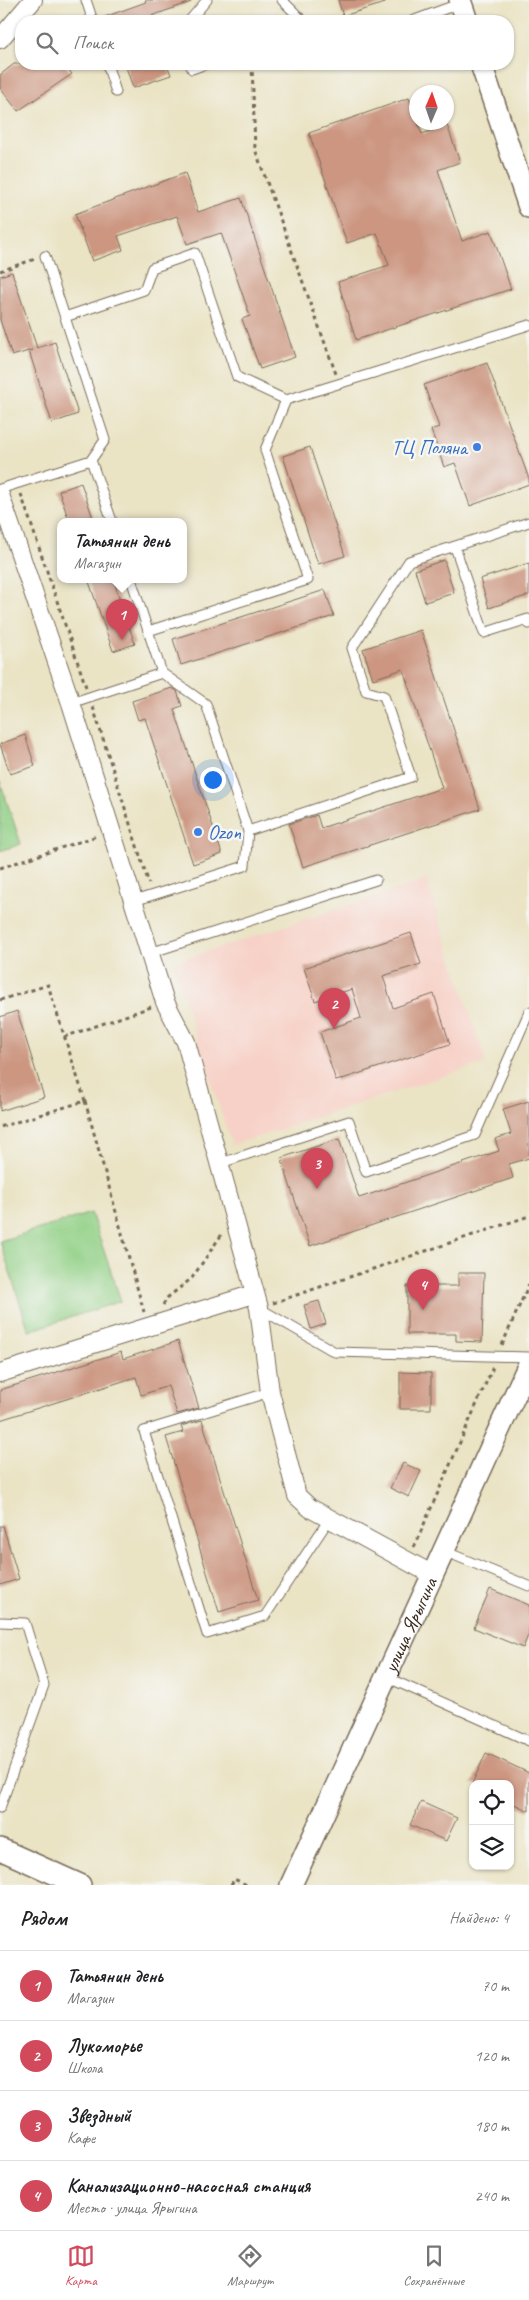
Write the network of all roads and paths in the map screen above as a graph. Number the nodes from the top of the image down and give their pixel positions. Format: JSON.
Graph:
{"nodes":[{"id":1,"x":33,"y":0,"type":"edge"},
{"id":2,"x":86,"y":0,"type":"edge"},
{"id":3,"x":207,"y":0,"type":"edge"},
{"id":4,"x":282,"y":0,"type":"edge"},
{"id":5,"x":463,"y":8,"type":"edge"},
{"id":6,"x":20,"y":15,"type":"edge"},
{"id":7,"x":91,"y":15,"type":"edge"},
{"id":8,"x":194,"y":15,"type":"edge"},
{"id":9,"x":297,"y":15,"type":"edge"},
{"id":10,"x":436,"y":15,"type":"edge"},
{"id":11,"x":15,"y":21,"type":"edge"},
{"id":12,"x":0,"y":39,"type":"edge"},
{"id":13,"x":109,"y":70,"type":"edge"},
{"id":14,"x":252,"y":70,"type":"edge"},
{"id":15,"x":483,"y":70,"type":"edge"},
{"id":16,"x":116,"y":92,"type":"dead end"},
{"id":17,"x":529,"y":206,"type":"edge"},
{"id":18,"x":45,"y":256,"type":"joint"},
{"id":19,"x":0,"y":271,"type":"edge"},
{"id":20,"x":65,"y":317,"type":"junction"},
{"id":21,"x":529,"y":325,"type":"edge"},
{"id":22,"x":340,"y":384,"type":"junction"},
{"id":23,"x":286,"y":400,"type":"junction"},
{"id":24,"x":91,"y":460,"type":"junction"},
{"id":25,"x":0,"y":489,"type":"edge"},
{"id":26,"x":0,"y":495,"type":"edge"},
{"id":27,"x":111,"y":518,"type":"edge"},
{"id":28,"x":529,"y":522,"type":"edge"},
{"id":29,"x":456,"y":547,"type":"junction"},
{"id":30,"x":132,"y":583,"type":"edge"},
{"id":31,"x":529,"y":624,"type":"edge"},
{"id":32,"x":148,"y":631,"type":"junction"},
{"id":33,"x":162,"y":673,"type":"junction"},
{"id":34,"x":70,"y":703,"type":"junction"},
{"id":35,"x":112,"y":831,"type":"junction"},
{"id":36,"x":248,"y":831,"type":"junction"},
{"id":37,"x":0,"y":868,"type":"edge"},
{"id":38,"x":376,"y":880,"type":"dead end"},
{"id":39,"x":134,"y":901,"type":"junction"},
{"id":40,"x":150,"y":953,"type":"junction"},
{"id":41,"x":0,"y":1000,"type":"edge"},
{"id":42,"x":166,"y":1002,"type":"junction"},
{"id":43,"x":529,"y":1012,"type":"edge"},
{"id":44,"x":64,"y":1037,"type":"junction"},
{"id":45,"x":84,"y":1101,"type":"junction"},
{"id":46,"x":0,"y":1127,"type":"edge"},
{"id":47,"x":218,"y":1164,"type":"junction"},
{"id":48,"x":232,"y":1215,"type":"junction"},
{"id":49,"x":529,"y":1216,"type":"edge"},
{"id":50,"x":529,"y":1284,"type":"edge"},
{"id":51,"x":256,"y":1301,"type":"junction"},
{"id":52,"x":149,"y":1327,"type":"junction"},
{"id":53,"x":497,"y":1357,"type":"junction"},
{"id":54,"x":529,"y":1358,"type":"edge"},
{"id":55,"x":529,"y":1364,"type":"edge"},
{"id":56,"x":0,"y":1373,"type":"edge"},
{"id":57,"x":270,"y":1392,"type":"junction"},
{"id":58,"x":330,"y":1518,"type":"junction"},
{"id":59,"x":443,"y":1551,"type":"junction"},
{"id":60,"x":408,"y":1561,"type":"junction"},
{"id":61,"x":433,"y":1575,"type":"junction"},
{"id":62,"x":529,"y":1586,"type":"edge"},
{"id":63,"x":0,"y":1622,"type":"edge"},
{"id":64,"x":386,"y":1676,"type":"junction"},
{"id":65,"x":529,"y":1741,"type":"edge"},
{"id":66,"x":0,"y":1808,"type":"edge"},
{"id":67,"x":0,"y":1850,"type":"edge"},
{"id":68,"x":80,"y":1885,"type":"edge"},
{"id":69,"x":231,"y":1885,"type":"edge"},
{"id":70,"x":247,"y":1885,"type":"edge"},
{"id":71,"x":291,"y":1885,"type":"edge"}],
"edges":[{"from":1,"to":6,"type":"street"},
{"from":2,"to":7,"type":"lane"},
{"from":3,"to":8,"type":"lane"},
{"from":4,"to":9,"type":"lane"},
{"from":5,"to":10,"type":"lane"},
{"from":11,"to":12,"type":"street"},
{"from":13,"to":16,"type":"lane"},
{"from":14,"to":22,"type":"path"},
{"from":15,"to":17,"type":"street"},
{"from":18,"to":19,"type":"path"},
{"from":18,"to":20,"type":"lane"},
{"from":20,"to":23,"type":"lane"},
{"from":20,"to":24,"type":"lane"},
{"from":21,"to":22,"type":"lane"},
{"from":22,"to":23,"type":"lane"},
{"from":23,"to":32,"type":"lane"},
{"from":24,"to":25,"type":"lane"},
{"from":24,"to":27,"type":"lane"},
{"from":26,"to":34,"type":"street"},
{"from":28,"to":29,"type":"lane"},
{"from":29,"to":31,"type":"lane"},
{"from":29,"to":36,"type":"lane"},
{"from":30,"to":32,"type":"lane"},
{"from":32,"to":33,"type":"lane"},
{"from":33,"to":34,"type":"lane"},
{"from":33,"to":36,"type":"lane"},
{"from":34,"to":35,"type":"street"},
{"from":35,"to":37,"type":"path"},
{"from":35,"to":39,"type":"street"},
{"from":36,"to":39,"type":"lane"},
{"from":38,"to":40,"type":"lane"},
{"from":39,"to":40,"type":"street"},
{"from":40,"to":42,"type":"street"},
{"from":41,"to":44,"type":"path"},
{"from":42,"to":44,"type":"path"},
{"from":42,"to":47,"type":"street"},
{"from":43,"to":47,"type":"lane"},
{"from":44,"to":45,"type":"path"},
{"from":45,"to":46,"type":"path"},
{"from":45,"to":52,"type":"path"},
{"from":47,"to":48,"type":"street"},
{"from":48,"to":51,"type":"street"},
{"from":48,"to":52,"type":"path"},
{"from":49,"to":51,"type":"path"},
{"from":50,"to":53,"type":"path"},
{"from":51,"to":52,"type":"street"},
{"from":51,"to":53,"type":"lane"},
{"from":51,"to":57,"type":"street"},
{"from":52,"to":56,"type":"street"},
{"from":53,"to":54,"type":"lane"},
{"from":53,"to":60,"type":"path"},
{"from":55,"to":59,"type":"street","name":"улица Ярыгина"},
{"from":57,"to":58,"type":"street"},
{"from":57,"to":58,"type":"lane"},
{"from":58,"to":60,"type":"street"},
{"from":59,"to":61,"type":"street","name":"улица Ярыгина"},
{"from":59,"to":62,"type":"lane"},
{"from":60,"to":61,"type":"street"},
{"from":61,"to":64,"type":"street","name":"улица Ярыгина"},
{"from":63,"to":66,"type":"lane"},
{"from":64,"to":65,"type":"lane"},
{"from":64,"to":71,"type":"street","name":"улица Ярыгина"},
{"from":67,"to":68,"type":"street"},
{"from":69,"to":70,"type":"path"}]}
